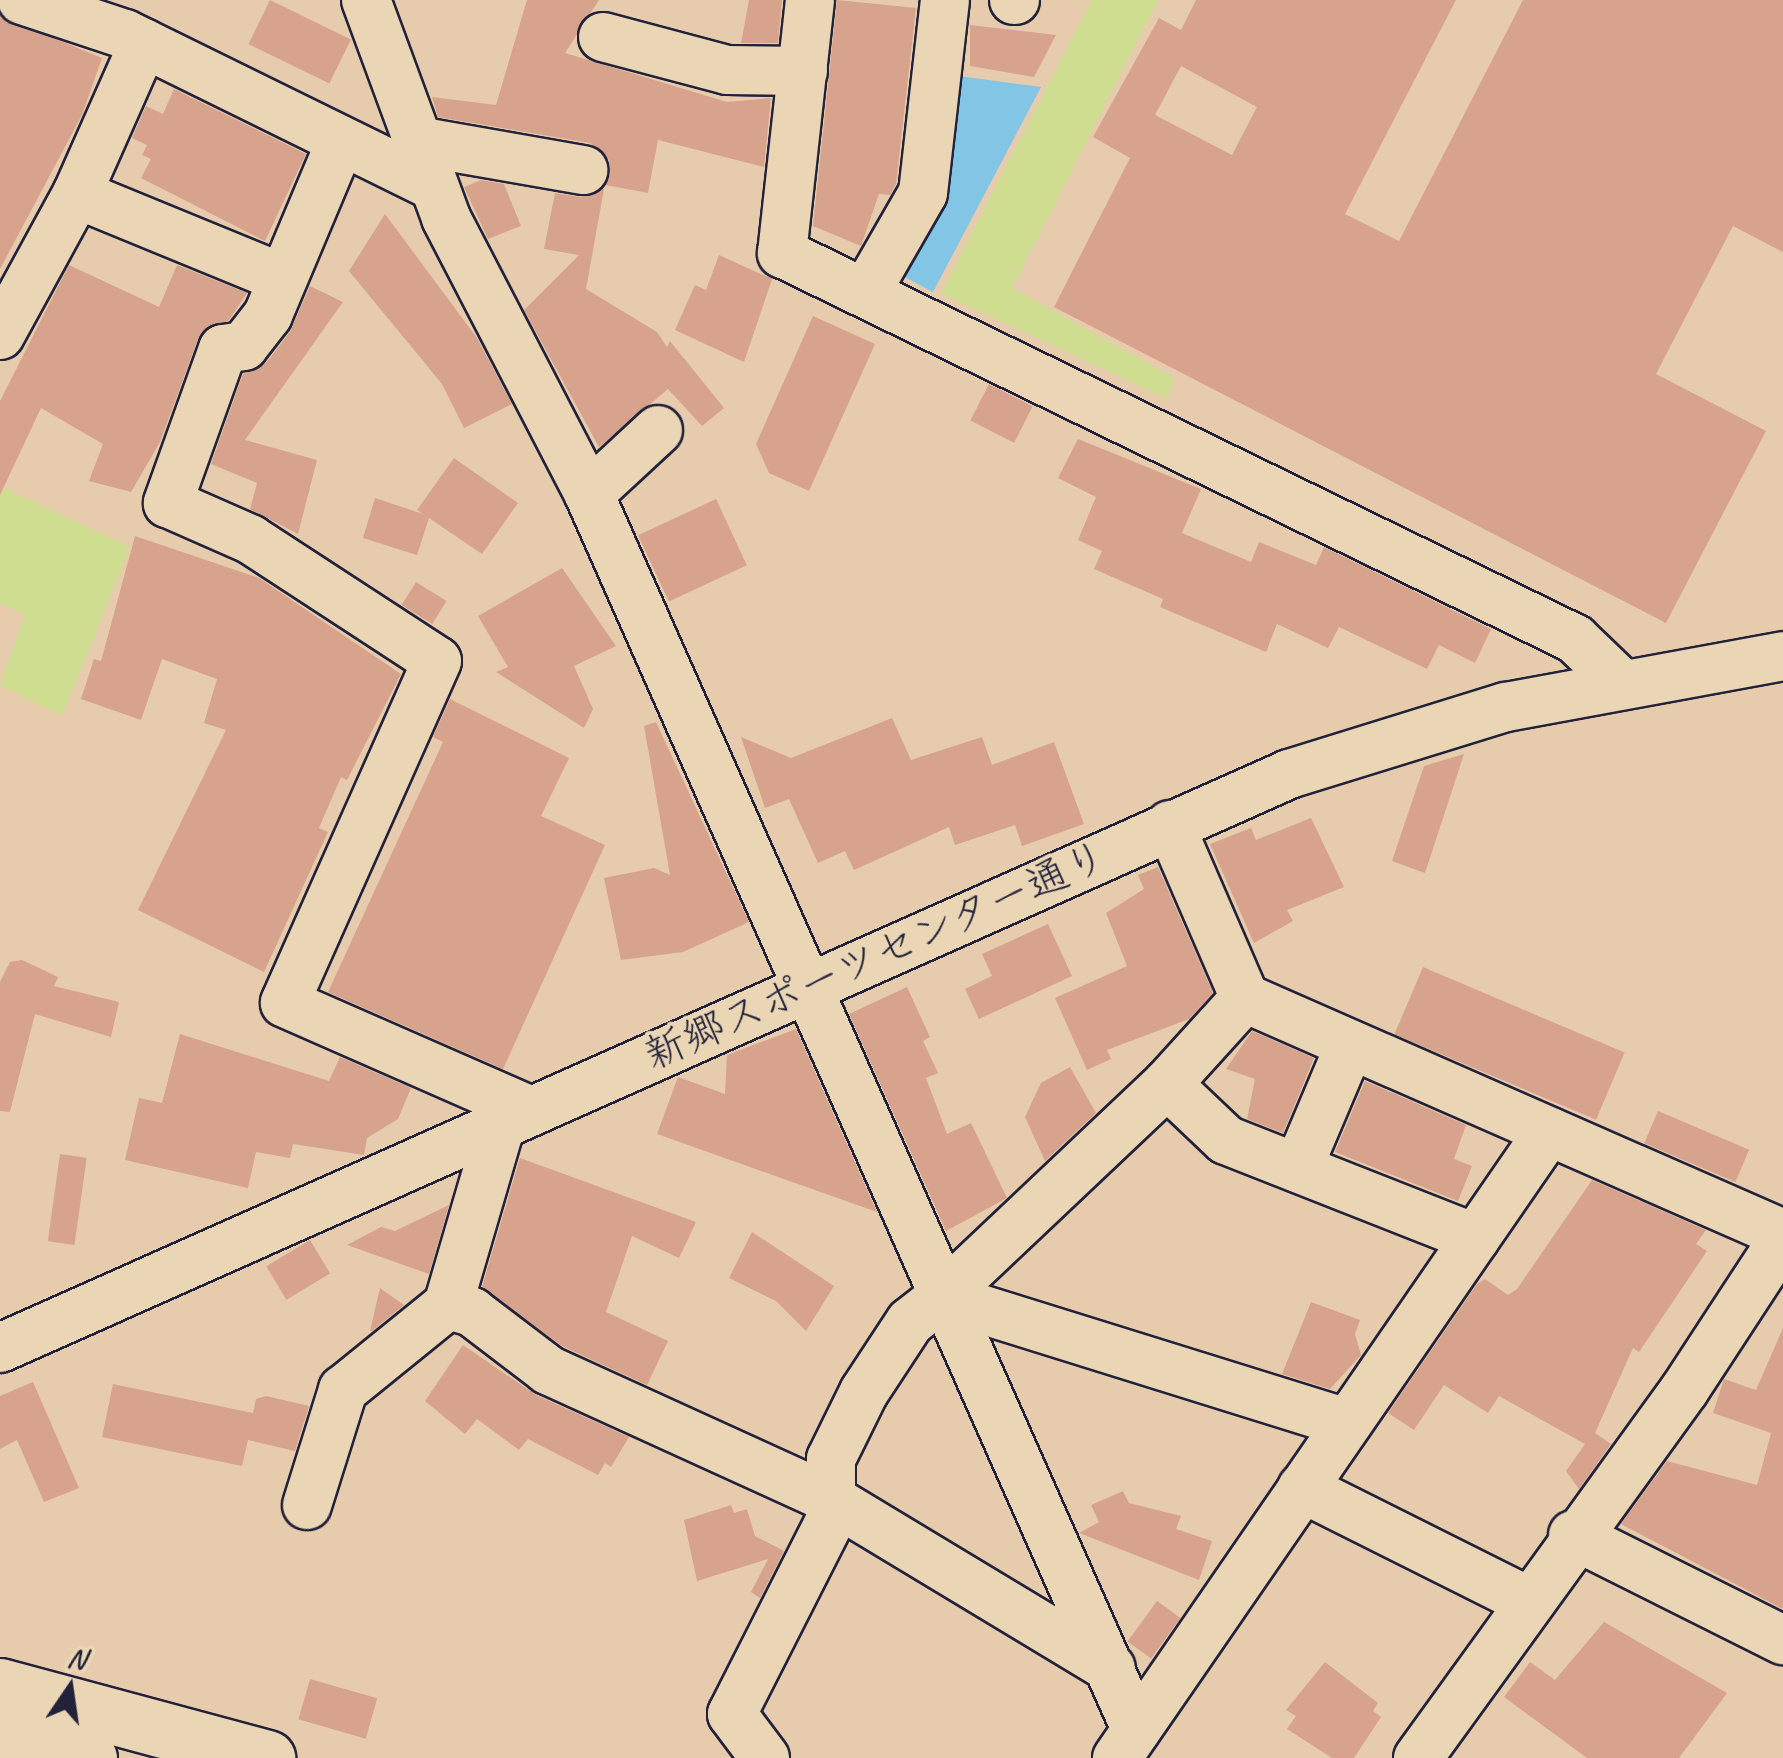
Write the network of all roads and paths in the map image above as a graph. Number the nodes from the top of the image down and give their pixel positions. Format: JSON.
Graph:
{"nodes":[{"id":1,"x":22,"y":0,"type":"edge"},
{"id":2,"x":366,"y":0,"type":"edge"},
{"id":3,"x":810,"y":0,"type":"edge"},
{"id":4,"x":945,"y":0,"type":"edge"},
{"id":5,"x":136,"y":26,"type":"edge"},
{"id":6,"x":604,"y":37,"type":"dead end"},
{"id":7,"x":802,"y":71,"type":"junction"},
{"id":8,"x":417,"y":140,"type":"junction"},
{"id":9,"x":342,"y":141,"type":"junction"},
{"id":10,"x":584,"y":170,"type":"dead end"},
{"id":11,"x":434,"y":186,"type":"junction"},
{"id":12,"x":77,"y":194,"type":"junction"},
{"id":13,"x":282,"y":278,"type":"junction"},
{"id":14,"x":866,"y":292,"type":"junction"},
{"id":15,"x":0,"y":335,"type":"edge"},
{"id":16,"x":658,"y":430,"type":"dead end"},
{"id":17,"x":589,"y":494,"type":"junction"},
{"id":18,"x":1783,"y":656,"type":"edge"},
{"id":19,"x":1622,"y":684,"type":"junction"},
{"id":20,"x":1170,"y":824,"type":"junction"},
{"id":21,"x":810,"y":987,"type":"junction"},
{"id":22,"x":1245,"y":998,"type":"junction"},
{"id":23,"x":1350,"y":1045,"type":"junction"},
{"id":24,"x":1167,"y":1084,"type":"junction"},
{"id":25,"x":516,"y":1117,"type":"junction"},
{"id":26,"x":1548,"y":1131,"type":"junction"},
{"id":27,"x":1298,"y":1168,"type":"junction"},
{"id":28,"x":1783,"y":1237,"type":"edge"},
{"id":29,"x":1475,"y":1238,"type":"junction"},
{"id":30,"x":942,"y":1296,"type":"junction"},
{"id":31,"x":448,"y":1304,"type":"junction"},
{"id":32,"x":0,"y":1348,"type":"edge"},
{"id":33,"x":1346,"y":1423,"type":"junction"},
{"id":34,"x":1302,"y":1488,"type":"junction"},
{"id":35,"x":829,"y":1498,"type":"junction"},
{"id":36,"x":307,"y":1505,"type":"dead end"},
{"id":37,"x":1573,"y":1535,"type":"junction"},
{"id":38,"x":1528,"y":1601,"type":"junction"},
{"id":39,"x":1783,"y":1640,"type":"edge"},
{"id":40,"x":1110,"y":1668,"type":"junction"},
{"id":41,"x":0,"y":1686,"type":"edge"},
{"id":42,"x":0,"y":1736,"type":"edge"},
{"id":43,"x":1126,"y":1743,"type":"edge"},
{"id":44,"x":90,"y":1758,"type":"edge"},
{"id":45,"x":267,"y":1758,"type":"edge"},
{"id":46,"x":765,"y":1758,"type":"edge"},
{"id":47,"x":1418,"y":1758,"type":"edge"}],
"edges":[{"from":1,"to":5,"type":"street"},
{"from":2,"to":8,"type":"street"},
{"from":3,"to":7,"type":"street"},
{"from":4,"to":14,"type":"street"},
{"from":5,"to":9,"type":"street"},
{"from":5,"to":12,"type":"street"},
{"from":6,"to":7,"type":"street"},
{"from":7,"to":14,"type":"street"},
{"from":8,"to":10,"type":"street"},
{"from":8,"to":11,"type":"street"},
{"from":9,"to":11,"type":"street"},
{"from":9,"to":13,"type":"street"},
{"from":11,"to":17,"type":"street"},
{"from":12,"to":13,"type":"street"},
{"from":12,"to":15,"type":"street"},
{"from":13,"to":25,"type":"street"},
{"from":14,"to":19,"type":"street"},
{"from":16,"to":17,"type":"street"},
{"from":17,"to":21,"type":"street"},
{"from":18,"to":19,"type":"street","name":"新郷スポーツセンター通り"},
{"from":19,"to":20,"type":"street","name":"新郷スポーツセンター通り"},
{"from":20,"to":21,"type":"street","name":"新郷スポーツセンター通り"},
{"from":20,"to":22,"type":"street"},
{"from":21,"to":25,"type":"street","name":"新郷スポーツセンター通り"},
{"from":21,"to":30,"type":"street"},
{"from":22,"to":23,"type":"street"},
{"from":22,"to":24,"type":"street"},
{"from":23,"to":26,"type":"street"},
{"from":23,"to":27,"type":"street"},
{"from":24,"to":27,"type":"street"},
{"from":24,"to":30,"type":"street"},
{"from":25,"to":31,"type":"street"},
{"from":25,"to":32,"type":"street","name":"新郷スポーツセンター通り"},
{"from":26,"to":28,"type":"street"},
{"from":26,"to":29,"type":"street"},
{"from":27,"to":29,"type":"street"},
{"from":28,"to":37,"type":"street"},
{"from":29,"to":33,"type":"street"},
{"from":30,"to":33,"type":"street"},
{"from":30,"to":35,"type":"street"},
{"from":30,"to":40,"type":"street"},
{"from":31,"to":35,"type":"street"},
{"from":31,"to":36,"type":"street"},
{"from":33,"to":34,"type":"street"},
{"from":34,"to":38,"type":"street"},
{"from":34,"to":43,"type":"street"},
{"from":35,"to":40,"type":"street"},
{"from":35,"to":46,"type":"street"},
{"from":37,"to":38,"type":"street"},
{"from":37,"to":39,"type":"street"},
{"from":38,"to":47,"type":"street"},
{"from":40,"to":43,"type":"street"},
{"from":41,"to":45,"type":"main road"},
{"from":42,"to":44,"type":"main road"}]}
